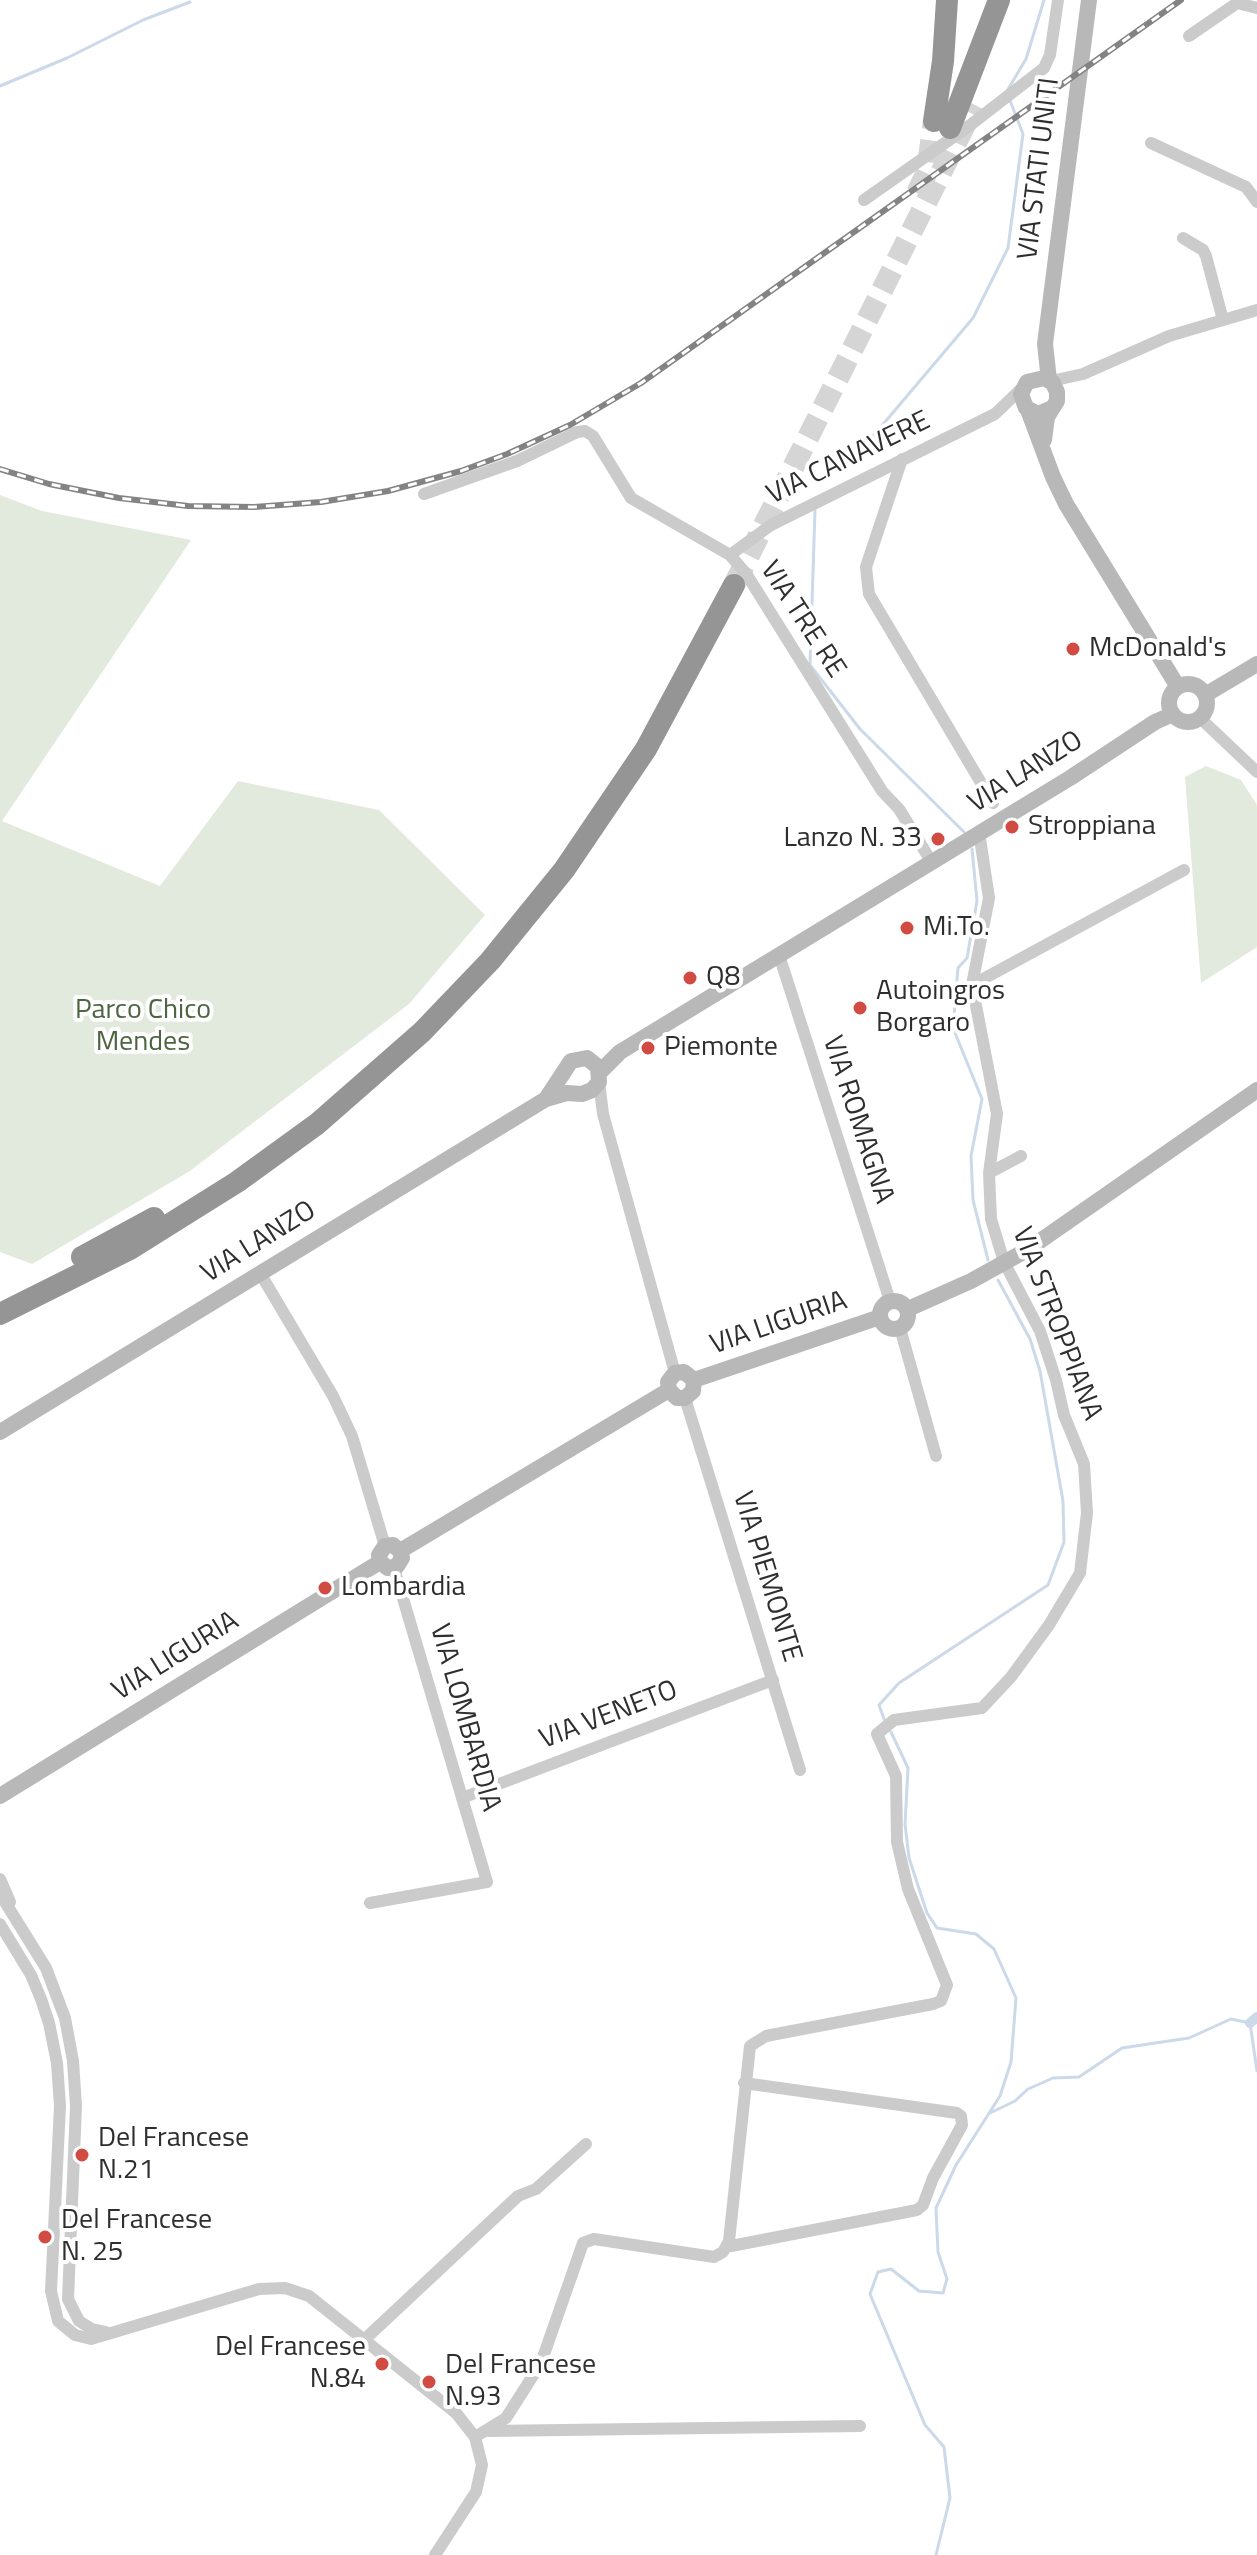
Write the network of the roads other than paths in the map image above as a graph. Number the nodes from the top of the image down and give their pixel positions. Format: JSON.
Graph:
{"nodes":[{"id":1,"x":947,"y":0,"type":"edge"},
{"id":2,"x":999,"y":0,"type":"edge"},
{"id":3,"x":1013,"y":0,"type":"edge"},
{"id":4,"x":1058,"y":0,"type":"edge"},
{"id":5,"x":1089,"y":0,"type":"edge"},
{"id":6,"x":1257,"y":8,"type":"edge"},
{"id":7,"x":1189,"y":36,"type":"dead end"},
{"id":8,"x":975,"y":105,"type":"tunnel mouth"},
{"id":9,"x":1151,"y":143,"type":"dead end"},
{"id":10,"x":864,"y":200,"type":"dead end"},
{"id":11,"x":1257,"y":202,"type":"edge"},
{"id":12,"x":1183,"y":238,"type":"dead end"},
{"id":13,"x":1257,"y":310,"type":"edge"},
{"id":14,"x":1223,"y":320,"type":"junction"},
{"id":15,"x":1045,"y":344,"type":"junction"},
{"id":16,"x":1025,"y":385,"type":"junction"},
{"id":17,"x":1052,"y":392,"type":"junction"},
{"id":18,"x":1027,"y":409,"type":"junction"},
{"id":19,"x":995,"y":414,"type":"junction"},
{"id":20,"x":1045,"y":453,"type":"junction"},
{"id":21,"x":902,"y":459,"type":"junction"},
{"id":22,"x":424,"y":494,"type":"dead end"},
{"id":23,"x":730,"y":555,"type":"junction"},
{"id":24,"x":1257,"y":664,"type":"edge"},
{"id":25,"x":1178,"y":687,"type":"junction"},
{"id":26,"x":1205,"y":695,"type":"junction"},
{"id":27,"x":1173,"y":714,"type":"junction"},
{"id":28,"x":1200,"y":718,"type":"junction"},
{"id":29,"x":1257,"y":772,"type":"edge"},
{"id":30,"x":993,"y":803,"type":"dead end"},
{"id":31,"x":979,"y":832,"type":"junction"},
{"id":32,"x":931,"y":861,"type":"junction"},
{"id":33,"x":1184,"y":870,"type":"dead end"},
{"id":34,"x":779,"y":955,"type":"junction"},
{"id":35,"x":972,"y":985,"type":"junction"},
{"id":36,"x":597,"y":1071,"type":"junction"},
{"id":37,"x":564,"y":1075,"type":"junction"},
{"id":38,"x":1257,"y":1090,"type":"edge"},
{"id":39,"x":579,"y":1093,"type":"junction"},
{"id":40,"x":546,"y":1099,"type":"junction"},
{"id":41,"x":603,"y":1114,"type":"junction"},
{"id":42,"x":1021,"y":1156,"type":"dead end"},
{"id":43,"x":989,"y":1173,"type":"junction"},
{"id":44,"x":1004,"y":1262,"type":"junction"},
{"id":45,"x":260,"y":1273,"type":"junction"},
{"id":46,"x":0,"y":1298,"type":"edge"},
{"id":47,"x":890,"y":1301,"type":"junction"},
{"id":48,"x":908,"y":1309,"type":"junction"},
{"id":49,"x":0,"y":1314,"type":"edge"},
{"id":50,"x":880,"y":1317,"type":"junction"},
{"id":51,"x":900,"y":1328,"type":"junction"},
{"id":52,"x":675,"y":1373,"type":"junction"},
{"id":53,"x":694,"y":1380,"type":"junction"},
{"id":54,"x":669,"y":1390,"type":"junction"},
{"id":55,"x":685,"y":1398,"type":"junction"},
{"id":56,"x":0,"y":1432,"type":"edge"},
{"id":57,"x":936,"y":1456,"type":"dead end"},
{"id":58,"x":390,"y":1557,"type":"junction"},
{"id":59,"x":773,"y":1680,"type":"junction"},
{"id":60,"x":800,"y":1770,"type":"dead end"},
{"id":61,"x":0,"y":1796,"type":"edge"},
{"id":62,"x":462,"y":1798,"type":"junction"},
{"id":63,"x":0,"y":1879,"type":"edge"},
{"id":64,"x":0,"y":1894,"type":"edge"},
{"id":65,"x":370,"y":1903,"type":"dead end"},
{"id":66,"x":15,"y":1916,"type":"junction"},
{"id":67,"x":0,"y":1924,"type":"edge"},
{"id":68,"x":54,"y":1987,"type":"junction"},
{"id":69,"x":39,"y":1994,"type":"junction"},
{"id":70,"x":75,"y":2073,"type":"junction"},
{"id":71,"x":58,"y":2075,"type":"junction"},
{"id":72,"x":744,"y":2083,"type":"junction"},
{"id":73,"x":586,"y":2144,"type":"dead end"},
{"id":74,"x":54,"y":2228,"type":"junction"},
{"id":75,"x":71,"y":2229,"type":"junction"},
{"id":76,"x":726,"y":2247,"type":"junction"},
{"id":77,"x":109,"y":2332,"type":"junction"},
{"id":78,"x":364,"y":2340,"type":"junction"},
{"id":79,"x":860,"y":2426,"type":"dead end"},
{"id":80,"x":489,"y":2431,"type":"junction"},
{"id":81,"x":475,"y":2437,"type":"junction"},
{"id":82,"x":435,"y":2555,"type":"edge"}],
"edges":[{"from":1,"to":2,"type":"highway"},
{"from":3,"to":8,"type":"highway"},
{"from":4,"to":10,"type":"street"},
{"from":5,"to":15,"type":"street","name":"VIA STATI UNITI"},
{"from":6,"to":7,"type":"street"},
{"from":9,"to":11,"type":"street"},
{"from":12,"to":14,"type":"street"},
{"from":13,"to":14,"type":"street"},
{"from":14,"to":17,"type":"street"},
{"from":15,"to":16,"type":"street","name":"VIA STATI UNITI"},
{"from":15,"to":17,"type":"street","name":"VIA STATI UNITI"},
{"from":16,"to":17,"type":"street"},
{"from":16,"to":18,"type":"street","name":"VIA STATI UNITI"},
{"from":16,"to":19,"type":"street","name":"VIA CANAVERE"},
{"from":17,"to":18,"type":"street"},
{"from":17,"to":20,"type":"street","name":"VIA STATI UNITI"},
{"from":18,"to":19,"type":"street","name":"VIA CANAVERE"},
{"from":18,"to":20,"type":"street","name":"VIA STATI UNITI"},
{"from":19,"to":21,"type":"street","name":"VIA CANAVERE"},
{"from":20,"to":25,"type":"street","name":"VIA STATI UNITI"},
{"from":21,"to":23,"type":"street","name":"VIA CANAVERE"},
{"from":21,"to":30,"type":"street"},
{"from":22,"to":23,"type":"street","name":"VIA TRE RE"},
{"from":23,"to":32,"type":"street","name":"VIA TRE RE"},
{"from":24,"to":26,"type":"street"},
{"from":25,"to":26,"type":"street"},
{"from":25,"to":27,"type":"street"},
{"from":26,"to":28,"type":"street"},
{"from":27,"to":28,"type":"street"},
{"from":27,"to":31,"type":"street","name":"VIA LANZO"},
{"from":28,"to":29,"type":"street"},
{"from":31,"to":32,"type":"street","name":"VIA LANZO"},
{"from":31,"to":35,"type":"street","name":"VIA STROPPIANA"},
{"from":32,"to":34,"type":"street","name":"VIA LANZO"},
{"from":33,"to":35,"type":"street"},
{"from":34,"to":36,"type":"street","name":"VIA LANZO"},
{"from":34,"to":47,"type":"street","name":"VIA ROMAGNA"},
{"from":35,"to":43,"type":"street","name":"VIA STROPPIANA"},
{"from":36,"to":37,"type":"street"},
{"from":36,"to":39,"type":"street"},
{"from":36,"to":41,"type":"street"},
{"from":37,"to":39,"type":"street"},
{"from":37,"to":40,"type":"street","name":"VIA LANZO"},
{"from":38,"to":44,"type":"street"},
{"from":39,"to":40,"type":"street","name":"VIA LANZO"},
{"from":39,"to":41,"type":"street"},
{"from":40,"to":45,"type":"street","name":"VIA LANZO"},
{"from":41,"to":52,"type":"street"},
{"from":42,"to":43,"type":"street"},
{"from":43,"to":44,"type":"street","name":"VIA STROPPIANA"},
{"from":44,"to":48,"type":"street"},
{"from":44,"to":72,"type":"street","name":"VIA STROPPIANA"},
{"from":45,"to":56,"type":"street","name":"VIA LANZO"},
{"from":45,"to":58,"type":"street","name":"VIA LOMBARDIA"},
{"from":46,"to":49,"type":"highway"},
{"from":47,"to":48,"type":"street"},
{"from":47,"to":50,"type":"street"},
{"from":48,"to":51,"type":"street"},
{"from":50,"to":51,"type":"street"},
{"from":50,"to":53,"type":"street","name":"VIA LIGURIA"},
{"from":51,"to":57,"type":"street"},
{"from":52,"to":53,"type":"street"},
{"from":52,"to":54,"type":"street"},
{"from":53,"to":55,"type":"street"},
{"from":54,"to":55,"type":"street"},
{"from":54,"to":58,"type":"street","name":"VIA LIGURIA"},
{"from":55,"to":59,"type":"street","name":"VIA PIEMONTE"},
{"from":58,"to":61,"type":"street","name":"VIA LIGURIA"},
{"from":58,"to":62,"type":"street","name":"VIA LOMBARDIA"},
{"from":59,"to":60,"type":"street","name":"VIA PIEMONTE"},
{"from":59,"to":62,"type":"street","name":"VIA VENETO"},
{"from":62,"to":65,"type":"street","name":"VIA LOMBARDIA"},
{"from":63,"to":66,"type":"street"},
{"from":64,"to":66,"type":"street"},
{"from":66,"to":68,"type":"street"},
{"from":67,"to":69,"type":"street"},
{"from":68,"to":69,"type":"street"},
{"from":68,"to":70,"type":"street"},
{"from":69,"to":71,"type":"street"},
{"from":70,"to":71,"type":"street"},
{"from":70,"to":75,"type":"street"},
{"from":71,"to":74,"type":"street"},
{"from":72,"to":76,"type":"street"},
{"from":72,"to":76,"type":"street"},
{"from":73,"to":78,"type":"street"},
{"from":74,"to":75,"type":"street"},
{"from":74,"to":77,"type":"street"},
{"from":75,"to":77,"type":"street"},
{"from":76,"to":80,"type":"street"},
{"from":77,"to":78,"type":"street"},
{"from":78,"to":81,"type":"street"},
{"from":79,"to":80,"type":"street"},
{"from":80,"to":81,"type":"street"},
{"from":81,"to":82,"type":"street"}]}
